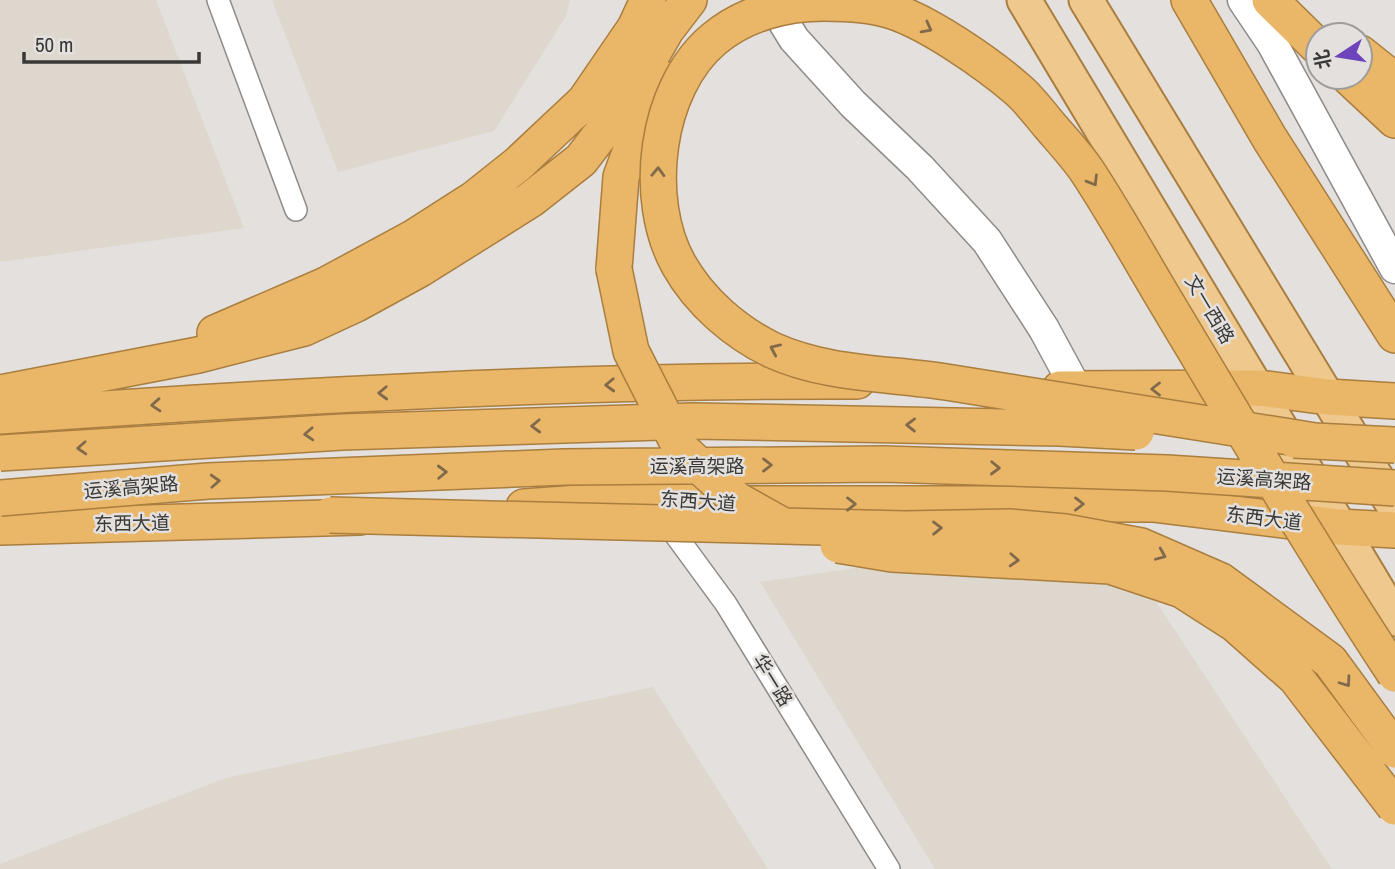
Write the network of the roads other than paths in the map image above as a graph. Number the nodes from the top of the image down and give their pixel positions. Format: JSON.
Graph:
{"nodes":[{"id":1,"x":218,"y":0,"type":"edge"},
{"id":2,"x":648,"y":0,"type":"edge"},
{"id":3,"x":689,"y":0,"type":"edge"},
{"id":4,"x":700,"y":0,"type":"edge"},
{"id":5,"x":770,"y":0,"type":"edge"},
{"id":6,"x":1024,"y":0,"type":"edge"},
{"id":7,"x":1086,"y":0,"type":"edge"},
{"id":8,"x":1189,"y":0,"type":"edge"},
{"id":9,"x":1243,"y":0,"type":"edge"},
{"id":10,"x":1269,"y":0,"type":"edge"},
{"id":11,"x":1301,"y":0,"type":"edge"},
{"id":12,"x":1324,"y":21,"type":"edge"},
{"id":13,"x":1304,"y":34,"type":"edge"},
{"id":14,"x":1374,"y":64,"type":"edge"},
{"id":15,"x":1395,"y":81,"type":"edge"},
{"id":16,"x":1364,"y":91,"type":"edge"},
{"id":17,"x":1395,"y":120,"type":"edge"},
{"id":18,"x":296,"y":210,"type":"dead end"},
{"id":19,"x":1395,"y":268,"type":"edge"},
{"id":20,"x":1395,"y":335,"type":"edge"},
{"id":21,"x":92,"y":376,"type":"junction"},
{"id":22,"x":1259,"y":388,"type":"junction"},
{"id":23,"x":1077,"y":390,"type":"junction"},
{"id":24,"x":0,"y":393,"type":"edge"},
{"id":25,"x":1328,"y":397,"type":"junction"},
{"id":26,"x":1395,"y":401,"type":"edge"},
{"id":27,"x":0,"y":416,"type":"edge"},
{"id":28,"x":1315,"y":441,"type":"junction"},
{"id":29,"x":1395,"y":444,"type":"edge"},
{"id":30,"x":0,"y":453,"type":"edge"},
{"id":31,"x":1395,"y":488,"type":"edge"},
{"id":32,"x":0,"y":498,"type":"edge"},
{"id":33,"x":648,"y":498,"type":"junction"},
{"id":34,"x":1395,"y":508,"type":"edge"},
{"id":35,"x":0,"y":510,"type":"edge"},
{"id":36,"x":0,"y":527,"type":"edge"},
{"id":37,"x":1339,"y":527,"type":"junction"},
{"id":38,"x":1395,"y":530,"type":"edge"},
{"id":39,"x":1395,"y":619,"type":"edge"},
{"id":40,"x":1395,"y":674,"type":"edge"},
{"id":41,"x":1395,"y":750,"type":"edge"},
{"id":42,"x":1395,"y":807,"type":"edge"},
{"id":43,"x":890,"y":869,"type":"edge"}],
"edges":[{"from":1,"to":18,"type":"street"},
{"from":2,"to":21,"type":"highway"},
{"from":3,"to":21,"type":"highway"},
{"from":4,"to":42,"type":"highway","one_way":true,"bridge":true},
{"from":5,"to":23,"type":"main road"},
{"from":6,"to":22,"type":"main road","name":"文一西路"},
{"from":7,"to":25,"type":"main road"},
{"from":8,"to":20,"type":"highway"},
{"from":9,"to":19,"type":"main road"},
{"from":10,"to":13,"type":"highway"},
{"from":11,"to":12,"type":"highway"},
{"from":14,"to":15,"type":"highway"},
{"from":16,"to":17,"type":"highway"},
{"from":21,"to":24,"type":"highway"},
{"from":22,"to":23,"type":"highway","one_way":true},
{"from":22,"to":25,"type":"highway"},
{"from":22,"to":37,"type":"main road","name":"文一西路"},
{"from":23,"to":27,"type":"highway","one_way":true},
{"from":25,"to":26,"type":"highway"},
{"from":25,"to":34,"type":"main road"},
{"from":28,"to":29,"type":"highway","name":"运溪高架路","bridge":true},
{"from":28,"to":30,"type":"highway","name":"运溪高架路","one_way":true,"bridge":true},
{"from":28,"to":40,"type":"highway","one_way":true,"bridge":true},
{"from":32,"to":31,"type":"highway","name":"运溪高架路","one_way":true,"bridge":true},
{"from":33,"to":36,"type":"highway","name":"东西大道"},
{"from":33,"to":37,"type":"highway","name":"东西大道","one_way":true},
{"from":33,"to":43,"type":"street","name":"华一路"},
{"from":35,"to":41,"type":"highway","one_way":true,"bridge":true},
{"from":37,"to":38,"type":"highway","name":"东西大道"},
{"from":37,"to":39,"type":"main road","name":"文一西路"}]}
